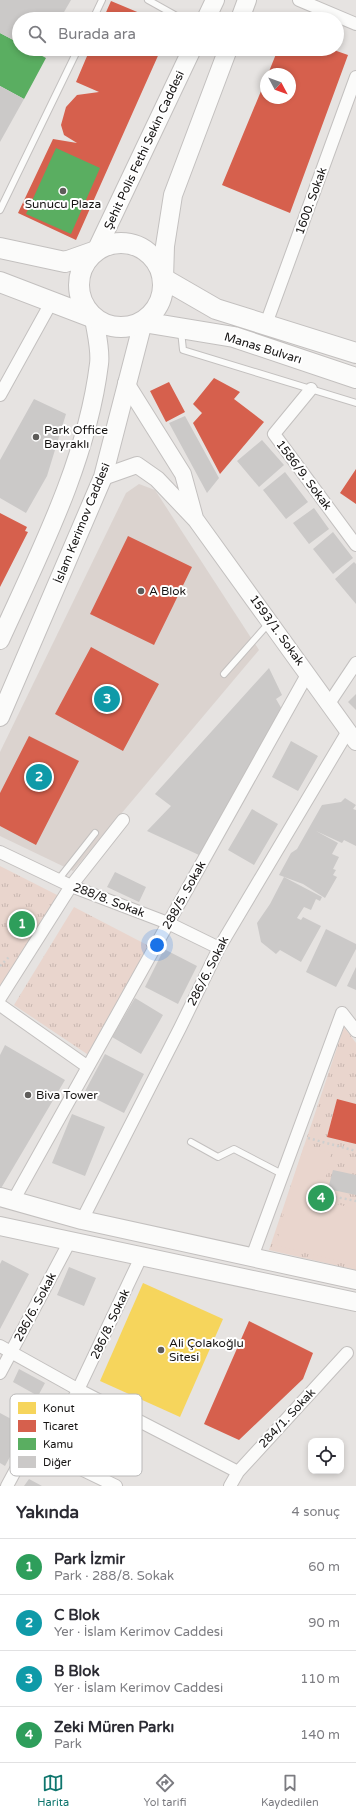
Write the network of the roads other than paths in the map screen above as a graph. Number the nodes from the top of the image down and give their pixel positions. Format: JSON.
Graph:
{"nodes":[{"id":1,"x":102,"y":0,"type":"edge"},
{"id":2,"x":148,"y":0,"type":"edge"},
{"id":3,"x":215,"y":0,"type":"edge"},
{"id":4,"x":247,"y":0,"type":"edge"},
{"id":5,"x":299,"y":0,"type":"edge"},
{"id":6,"x":96,"y":12,"type":"edge"},
{"id":7,"x":169,"y":12,"type":"edge"},
{"id":8,"x":209,"y":12,"type":"edge"},
{"id":9,"x":243,"y":12,"type":"edge"},
{"id":10,"x":328,"y":12,"type":"edge"},
{"id":11,"x":344,"y":19,"type":"edge"},
{"id":12,"x":356,"y":24,"type":"edge"},
{"id":13,"x":75,"y":56,"type":"edge"},
{"id":14,"x":189,"y":56,"type":"edge"},
{"id":15,"x":225,"y":56,"type":"edge"},
{"id":16,"x":356,"y":77,"type":"edge"},
{"id":17,"x":0,"y":210,"type":"edge"},
{"id":18,"x":0,"y":248,"type":"edge"},
{"id":19,"x":96,"y":251,"type":"junction"},
{"id":20,"x":164,"y":279,"type":"junction"},
{"id":21,"x":5,"y":286,"type":"edge"},
{"id":22,"x":52,"y":302,"type":"junction"},
{"id":23,"x":94,"y":318,"type":"junction"},
{"id":24,"x":143,"y":322,"type":"junction"},
{"id":25,"x":266,"y":324,"type":"junction"},
{"id":26,"x":180,"y":328,"type":"junction"},
{"id":27,"x":356,"y":353,"type":"edge"},
{"id":28,"x":356,"y":378,"type":"edge"},
{"id":29,"x":126,"y":383,"type":"junction"},
{"id":30,"x":312,"y":389,"type":"junction"},
{"id":31,"x":0,"y":395,"type":"edge"},
{"id":32,"x":356,"y":403,"type":"edge"},
{"id":33,"x":103,"y":477,"type":"junction"},
{"id":34,"x":196,"y":520,"type":"junction"},
{"id":35,"x":356,"y":545,"type":"edge"},
{"id":36,"x":270,"y":622,"type":"junction"},
{"id":37,"x":0,"y":640,"type":"edge"},
{"id":38,"x":356,"y":663,"type":"edge"},
{"id":39,"x":308,"y":673,"type":"junction"},
{"id":40,"x":224,"y":674,"type":"dead end"},
{"id":41,"x":328,"y":705,"type":"junction"},
{"id":42,"x":0,"y":717,"type":"edge"},
{"id":43,"x":352,"y":736,"type":"edge"},
{"id":44,"x":123,"y":820,"type":"dead end"},
{"id":45,"x":95,"y":833,"type":"dead end"},
{"id":46,"x":0,"y":852,"type":"edge"},
{"id":47,"x":58,"y":880,"type":"junction"},
{"id":48,"x":72,"y":886,"type":"junction"},
{"id":49,"x":168,"y":923,"type":"junction"},
{"id":50,"x":219,"y":948,"type":"junction"},
{"id":51,"x":0,"y":998,"type":"edge"},
{"id":52,"x":0,"y":1005,"type":"edge"},
{"id":53,"x":356,"y":1031,"type":"edge"},
{"id":54,"x":88,"y":1067,"type":"junction"},
{"id":55,"x":191,"y":1142,"type":"dead end"},
{"id":56,"x":282,"y":1174,"type":"junction"},
{"id":57,"x":7,"y":1199,"type":"edge"},
{"id":58,"x":82,"y":1220,"type":"junction"},
{"id":59,"x":0,"y":1226,"type":"edge"},
{"id":60,"x":70,"y":1241,"type":"junction"},
{"id":61,"x":141,"y":1257,"type":"junction"},
{"id":62,"x":252,"y":1257,"type":"junction"},
{"id":63,"x":356,"y":1280,"type":"edge"},
{"id":64,"x":356,"y":1302,"type":"edge"},
{"id":65,"x":0,"y":1346,"type":"edge"},
{"id":66,"x":11,"y":1351,"type":"junction"},
{"id":67,"x":347,"y":1353,"type":"dead end"},
{"id":68,"x":0,"y":1372,"type":"edge"},
{"id":69,"x":79,"y":1390,"type":"junction"},
{"id":70,"x":77,"y":1394,"type":"edge"},
{"id":71,"x":87,"y":1394,"type":"edge"},
{"id":72,"x":142,"y":1422,"type":"edge"},
{"id":73,"x":238,"y":1472,"type":"junction"},
{"id":74,"x":12,"y":1476,"type":"edge"},
{"id":75,"x":95,"y":1476,"type":"edge"},
{"id":76,"x":7,"y":1486,"type":"edge"},
{"id":77,"x":116,"y":1486,"type":"edge"},
{"id":78,"x":230,"y":1486,"type":"edge"}],
"edges":[{"from":1,"to":6,"type":"lane"},
{"from":2,"to":7,"type":"lane"},
{"from":3,"to":8,"type":"main road"},
{"from":4,"to":9,"type":"main road"},
{"from":5,"to":10,"type":"street"},
{"from":11,"to":12,"type":"street"},
{"from":13,"to":17,"type":"lane"},
{"from":14,"to":19,"type":"main road","name":"Şehit Polis Fethi Sekin Caddesi"},
{"from":15,"to":20,"type":"main road"},
{"from":16,"to":25,"type":"street","name":"1600. Sokak"},
{"from":18,"to":19,"type":"main road"},
{"from":19,"to":20,"type":"main road"},
{"from":19,"to":23,"type":"main road"},
{"from":20,"to":24,"type":"main road"},
{"from":20,"to":25,"type":"main road","name":"Manas Bulvarı"},
{"from":21,"to":22,"type":"main road"},
{"from":22,"to":23,"type":"main road"},
{"from":22,"to":31,"type":"street"},
{"from":23,"to":24,"type":"main road"},
{"from":23,"to":37,"type":"main road"},
{"from":24,"to":26,"type":"main road","name":"Manas Bulvarı"},
{"from":24,"to":29,"type":"main road","name":"İslam Kerimov Caddesi"},
{"from":25,"to":27,"type":"main road","name":"Manas Bulvarı"},
{"from":26,"to":28,"type":"main road","name":"Manas Bulvarı"},
{"from":26,"to":30,"type":"lane"},
{"from":29,"to":33,"type":"main road","name":"İslam Kerimov Caddesi"},
{"from":29,"to":34,"type":"street","name":"1593/1. Sokak"},
{"from":30,"to":32,"type":"lane"},
{"from":30,"to":35,"type":"street","name":"1586/9. Sokak"},
{"from":33,"to":34,"type":"street","name":"1593/1. Sokak"},
{"from":33,"to":42,"type":"main road","name":"İslam Kerimov Caddesi"},
{"from":34,"to":36,"type":"street","name":"1593/1. Sokak"},
{"from":36,"to":39,"type":"street","name":"1593/1. Sokak"},
{"from":36,"to":40,"type":"lane"},
{"from":38,"to":41,"type":"street"},
{"from":39,"to":41,"type":"street","name":"1593/1. Sokak"},
{"from":39,"to":49,"type":"street","name":"288/5. Sokak"},
{"from":41,"to":43,"type":"street","name":"1593/1. Sokak"},
{"from":43,"to":50,"type":"street","name":"286/6. Sokak"},
{"from":44,"to":48,"type":"street"},
{"from":45,"to":47,"type":"lane"},
{"from":46,"to":47,"type":"street","name":"288/8. Sokak"},
{"from":47,"to":48,"type":"street","name":"288/8. Sokak"},
{"from":48,"to":49,"type":"street","name":"288/8. Sokak"},
{"from":48,"to":51,"type":"street"},
{"from":49,"to":50,"type":"street","name":"288/8. Sokak"},
{"from":49,"to":54,"type":"street","name":"288/5. Sokak"},
{"from":50,"to":58,"type":"street","name":"286/6. Sokak"},
{"from":52,"to":54,"type":"street"},
{"from":53,"to":56,"type":"street"},
{"from":54,"to":57,"type":"street","name":"288/5. Sokak"},
{"from":55,"to":56,"type":"lane"},
{"from":56,"to":62,"type":"street"},
{"from":57,"to":58,"type":"main road"},
{"from":58,"to":60,"type":"main road"},
{"from":58,"to":62,"type":"main road"},
{"from":59,"to":60,"type":"main road"},
{"from":60,"to":61,"type":"main road"},
{"from":60,"to":66,"type":"street","name":"286/6. Sokak"},
{"from":61,"to":64,"type":"main road"},
{"from":61,"to":69,"type":"street","name":"286/8. Sokak"},
{"from":62,"to":63,"type":"main road"},
{"from":65,"to":66,"type":"street"},
{"from":66,"to":68,"type":"street","name":"286/6. Sokak"},
{"from":66,"to":69,"type":"street"},
{"from":67,"to":73,"type":"street","name":"284/1. Sokak"},
{"from":69,"to":70,"type":"street","name":"286/8. Sokak"},
{"from":69,"to":71,"type":"street"},
{"from":72,"to":73,"type":"street"},
{"from":73,"to":78,"type":"street","name":"284/1. Sokak"},
{"from":74,"to":76,"type":"street"},
{"from":75,"to":77,"type":"street"}]}
